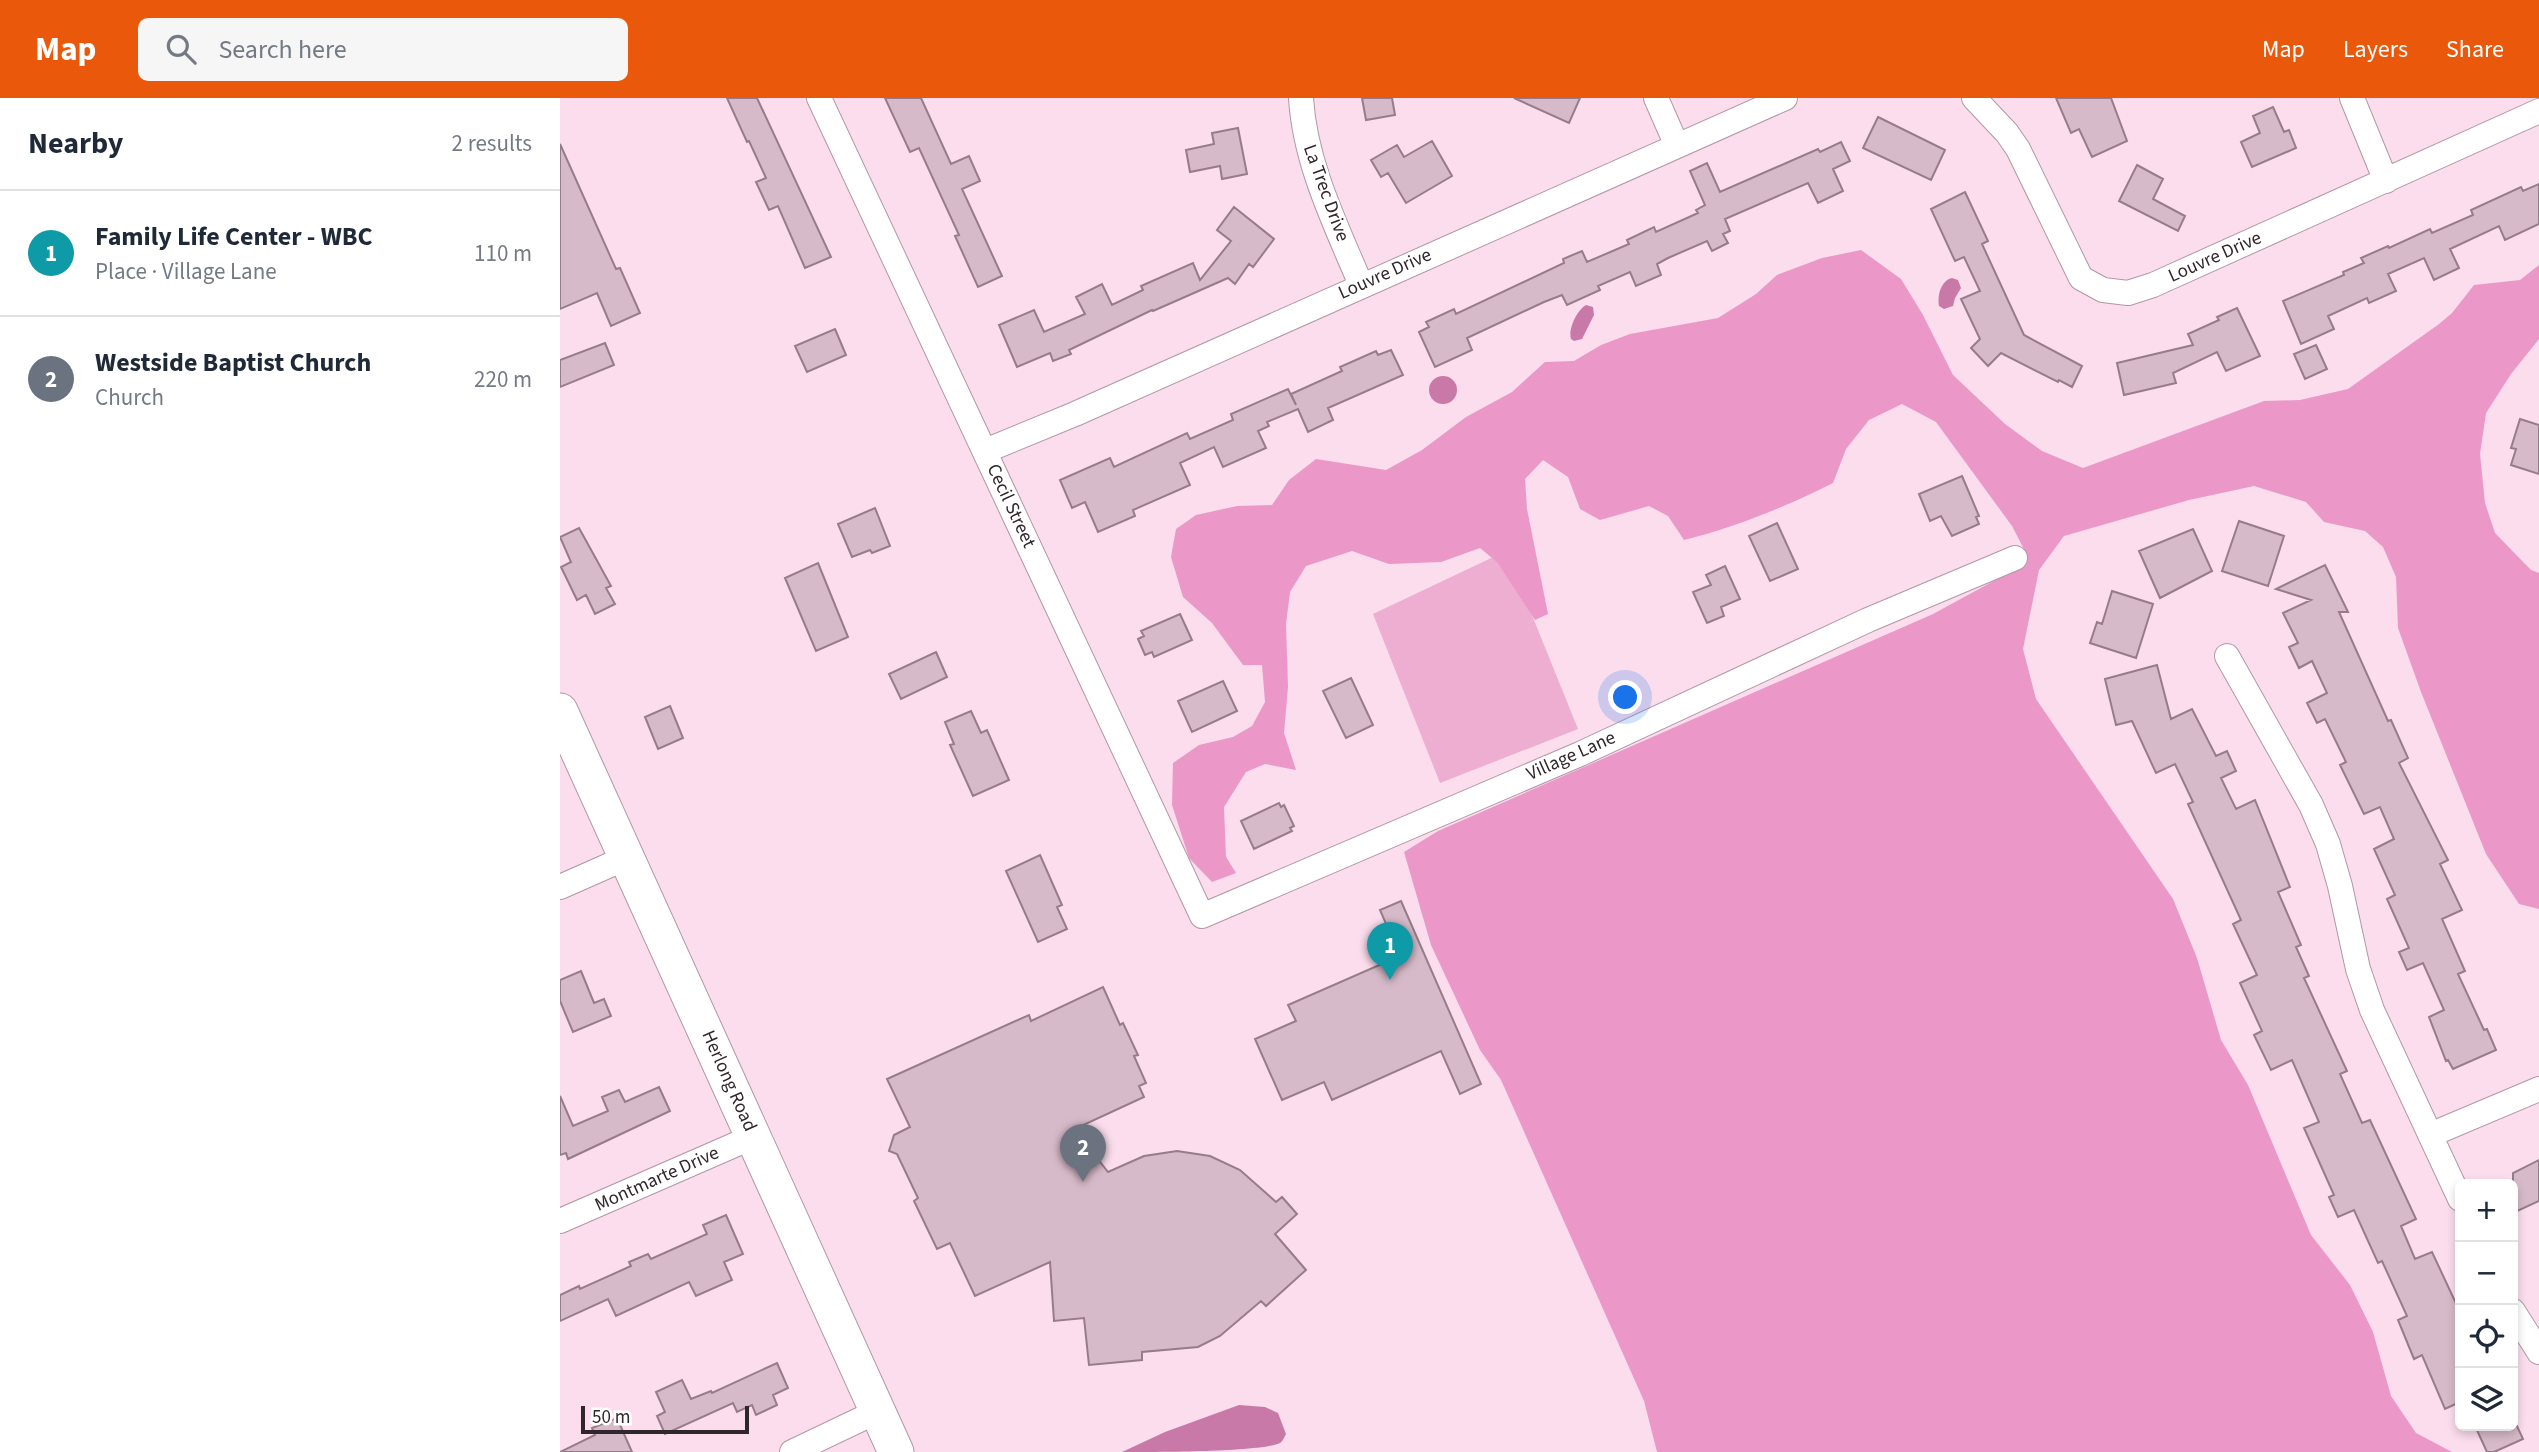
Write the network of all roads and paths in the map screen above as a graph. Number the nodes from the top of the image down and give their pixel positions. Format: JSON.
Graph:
{"nodes":[{"id":1,"x":819,"y":98,"type":"edge"},
{"id":2,"x":1301,"y":98,"type":"edge"},
{"id":3,"x":1656,"y":98,"type":"edge"},
{"id":4,"x":1785,"y":98,"type":"edge"},
{"id":5,"x":1974,"y":98,"type":"edge"},
{"id":6,"x":2352,"y":98,"type":"edge"},
{"id":7,"x":2539,"y":111,"type":"edge"},
{"id":8,"x":1677,"y":146,"type":"junction"},
{"id":9,"x":2386,"y":181,"type":"junction"},
{"id":10,"x":1361,"y":285,"type":"junction"},
{"id":11,"x":985,"y":451,"type":"junction"},
{"id":12,"x":2015,"y":558,"type":"dead end"},
{"id":13,"x":2227,"y":656,"type":"dead end"},
{"id":14,"x":560,"y":711,"type":"edge"},
{"id":15,"x":628,"y":857,"type":"junction"},
{"id":16,"x":560,"y":887,"type":"edge"},
{"id":17,"x":1202,"y":916,"type":"joint"},
{"id":18,"x":2539,"y":1089,"type":"edge"},
{"id":19,"x":2430,"y":1135,"type":"junction"},
{"id":20,"x":755,"y":1136,"type":"junction"},
{"id":21,"x":2455,"y":1188,"type":"edge"},
{"id":22,"x":560,"y":1222,"type":"edge"},
{"id":23,"x":2518,"y":1319,"type":"edge"},
{"id":24,"x":2539,"y":1352,"type":"edge"},
{"id":25,"x":878,"y":1411,"type":"junction"},
{"id":26,"x":792,"y":1452,"type":"edge"},
{"id":27,"x":896,"y":1452,"type":"edge"}],
"edges":[{"from":1,"to":11,"type":"street","name":"Cecil Street"},
{"from":2,"to":10,"type":"street","name":"La Trec Drive"},
{"from":3,"to":8,"type":"street"},
{"from":4,"to":8,"type":"street","name":"Louvre Drive"},
{"from":5,"to":9,"type":"street","name":"Louvre Drive"},
{"from":6,"to":9,"type":"street"},
{"from":7,"to":9,"type":"street","name":"Louvre Drive"},
{"from":8,"to":10,"type":"street","name":"Louvre Drive"},
{"from":10,"to":11,"type":"street","name":"Louvre Drive"},
{"from":11,"to":17,"type":"street","name":"Cecil Street"},
{"from":12,"to":17,"type":"street","name":"Village Lane"},
{"from":13,"to":19,"type":"street"},
{"from":14,"to":15,"type":"street","name":"Herlong Road"},
{"from":15,"to":16,"type":"street"},
{"from":15,"to":20,"type":"street","name":"Herlong Road"},
{"from":18,"to":19,"type":"street"},
{"from":19,"to":21,"type":"street"},
{"from":20,"to":22,"type":"street","name":"Montmarte Drive"},
{"from":20,"to":25,"type":"street","name":"Herlong Road"},
{"from":23,"to":24,"type":"street"},
{"from":25,"to":26,"type":"street"},
{"from":25,"to":27,"type":"street","name":"Herlong Road"}]}
